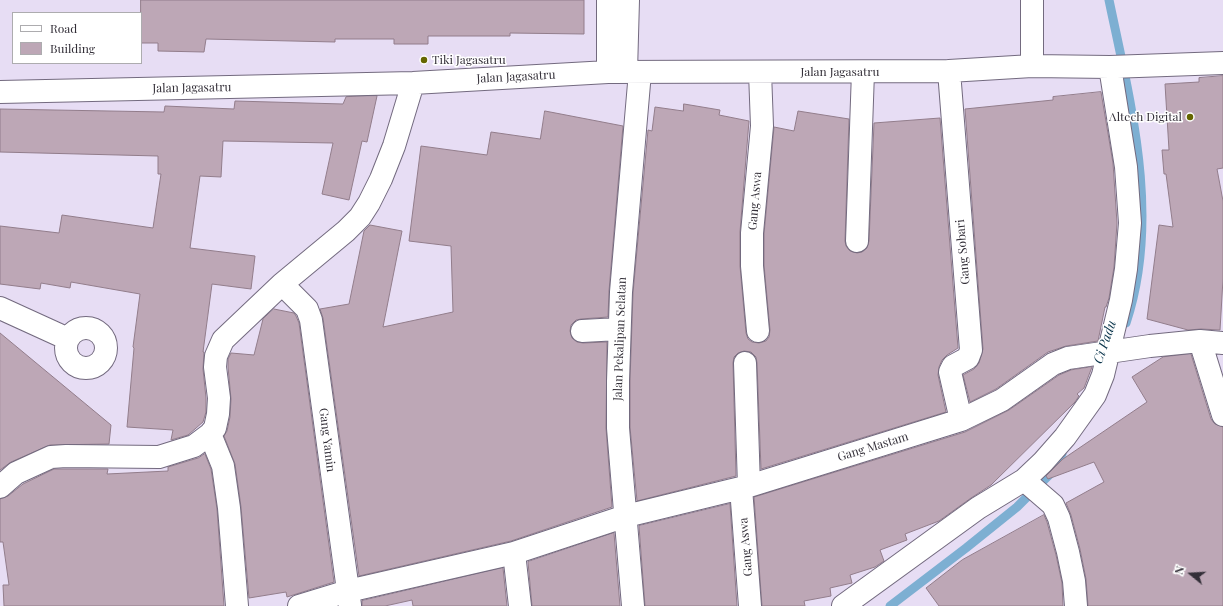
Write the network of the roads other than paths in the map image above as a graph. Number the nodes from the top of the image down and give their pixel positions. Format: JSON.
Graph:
{"nodes":[{"id":1,"x":608,"y":0,"type":"edge"},
{"id":2,"x":628,"y":0,"type":"edge"},
{"id":3,"x":1032,"y":0,"type":"edge"},
{"id":4,"x":1223,"y":63,"type":"edge"},
{"id":5,"x":1032,"y":66,"type":"junction"},
{"id":6,"x":1110,"y":66,"type":"junction"},
{"id":7,"x":949,"y":71,"type":"junction"},
{"id":8,"x":625,"y":72,"type":"junction"},
{"id":9,"x":760,"y":72,"type":"junction"},
{"id":10,"x":863,"y":72,"type":"junction"},
{"id":11,"x":413,"y":83,"type":"junction"},
{"id":12,"x":0,"y":92,"type":"edge"},
{"id":13,"x":857,"y":241,"type":"dead end"},
{"id":14,"x":282,"y":284,"type":"junction"},
{"id":15,"x":0,"y":308,"type":"edge"},
{"id":16,"x":619,"y":329,"type":"junction"},
{"id":17,"x":582,"y":331,"type":"dead end"},
{"id":18,"x":758,"y":331,"type":"dead end"},
{"id":19,"x":68,"y":339,"type":"dead end"},
{"id":20,"x":1200,"y":341,"type":"junction"},
{"id":21,"x":1223,"y":343,"type":"edge"},
{"id":22,"x":1112,"y":352,"type":"junction"},
{"id":23,"x":745,"y":363,"type":"dead end"},
{"id":24,"x":1223,"y":415,"type":"edge"},
{"id":25,"x":961,"y":420,"type":"junction"},
{"id":26,"x":210,"y":434,"type":"junction"},
{"id":27,"x":1026,"y":481,"type":"junction"},
{"id":28,"x":0,"y":486,"type":"edge"},
{"id":29,"x":745,"y":487,"type":"junction"},
{"id":30,"x":626,"y":516,"type":"junction"},
{"id":31,"x":514,"y":553,"type":"junction"},
{"id":32,"x":349,"y":599,"type":"edge"},
{"id":33,"x":237,"y":606,"type":"edge"},
{"id":34,"x":299,"y":606,"type":"edge"},
{"id":35,"x":520,"y":606,"type":"edge"},
{"id":36,"x":633,"y":606,"type":"edge"},
{"id":37,"x":750,"y":606,"type":"edge"},
{"id":38,"x":843,"y":606,"type":"edge"},
{"id":39,"x":1076,"y":606,"type":"edge"}],
"edges":[{"from":1,"to":8,"type":"street"},
{"from":2,"to":8,"type":"street"},
{"from":3,"to":5,"type":"street"},
{"from":4,"to":6,"type":"street","name":"Jalan Jagasatru"},
{"from":5,"to":6,"type":"street","name":"Jalan Jagasatru"},
{"from":5,"to":7,"type":"street","name":"Jalan Jagasatru"},
{"from":6,"to":22,"type":"street"},
{"from":7,"to":10,"type":"street","name":"Jalan Jagasatru"},
{"from":7,"to":25,"type":"street","name":"Gang Sobari"},
{"from":8,"to":9,"type":"street","name":"Jalan Jagasatru"},
{"from":8,"to":11,"type":"street","name":"Jalan Jagasatru"},
{"from":8,"to":16,"type":"street","name":"Jalan Pekalipan Selatan"},
{"from":9,"to":10,"type":"street","name":"Jalan Jagasatru"},
{"from":9,"to":18,"type":"street","name":"Gang Aswa"},
{"from":10,"to":13,"type":"street"},
{"from":11,"to":12,"type":"street","name":"Jalan Jagasatru"},
{"from":11,"to":14,"type":"street"},
{"from":14,"to":26,"type":"street"},
{"from":14,"to":32,"type":"street","name":"Gang Yamin"},
{"from":15,"to":19,"type":"street"},
{"from":16,"to":17,"type":"street"},
{"from":16,"to":30,"type":"street","name":"Jalan Pekalipan Selatan"},
{"from":20,"to":21,"type":"street","name":"Gang Mastam"},
{"from":20,"to":22,"type":"street","name":"Gang Mastam"},
{"from":20,"to":24,"type":"street"},
{"from":22,"to":25,"type":"street","name":"Gang Mastam"},
{"from":22,"to":27,"type":"street"},
{"from":23,"to":29,"type":"street","name":"Gang Aswa"},
{"from":25,"to":29,"type":"street","name":"Gang Mastam"},
{"from":26,"to":28,"type":"street"},
{"from":26,"to":33,"type":"street"},
{"from":27,"to":38,"type":"street"},
{"from":27,"to":39,"type":"street"},
{"from":29,"to":30,"type":"street","name":"Gang Mastam"},
{"from":29,"to":37,"type":"street","name":"Gang Aswa"},
{"from":30,"to":31,"type":"street","name":"Gang Mastam"},
{"from":30,"to":36,"type":"street","name":"Jalan Pekalipan Selatan"},
{"from":31,"to":32,"type":"street","name":"Gang Mastam"},
{"from":31,"to":35,"type":"street"},
{"from":32,"to":34,"type":"street","name":"Gang Mastam"}]}
